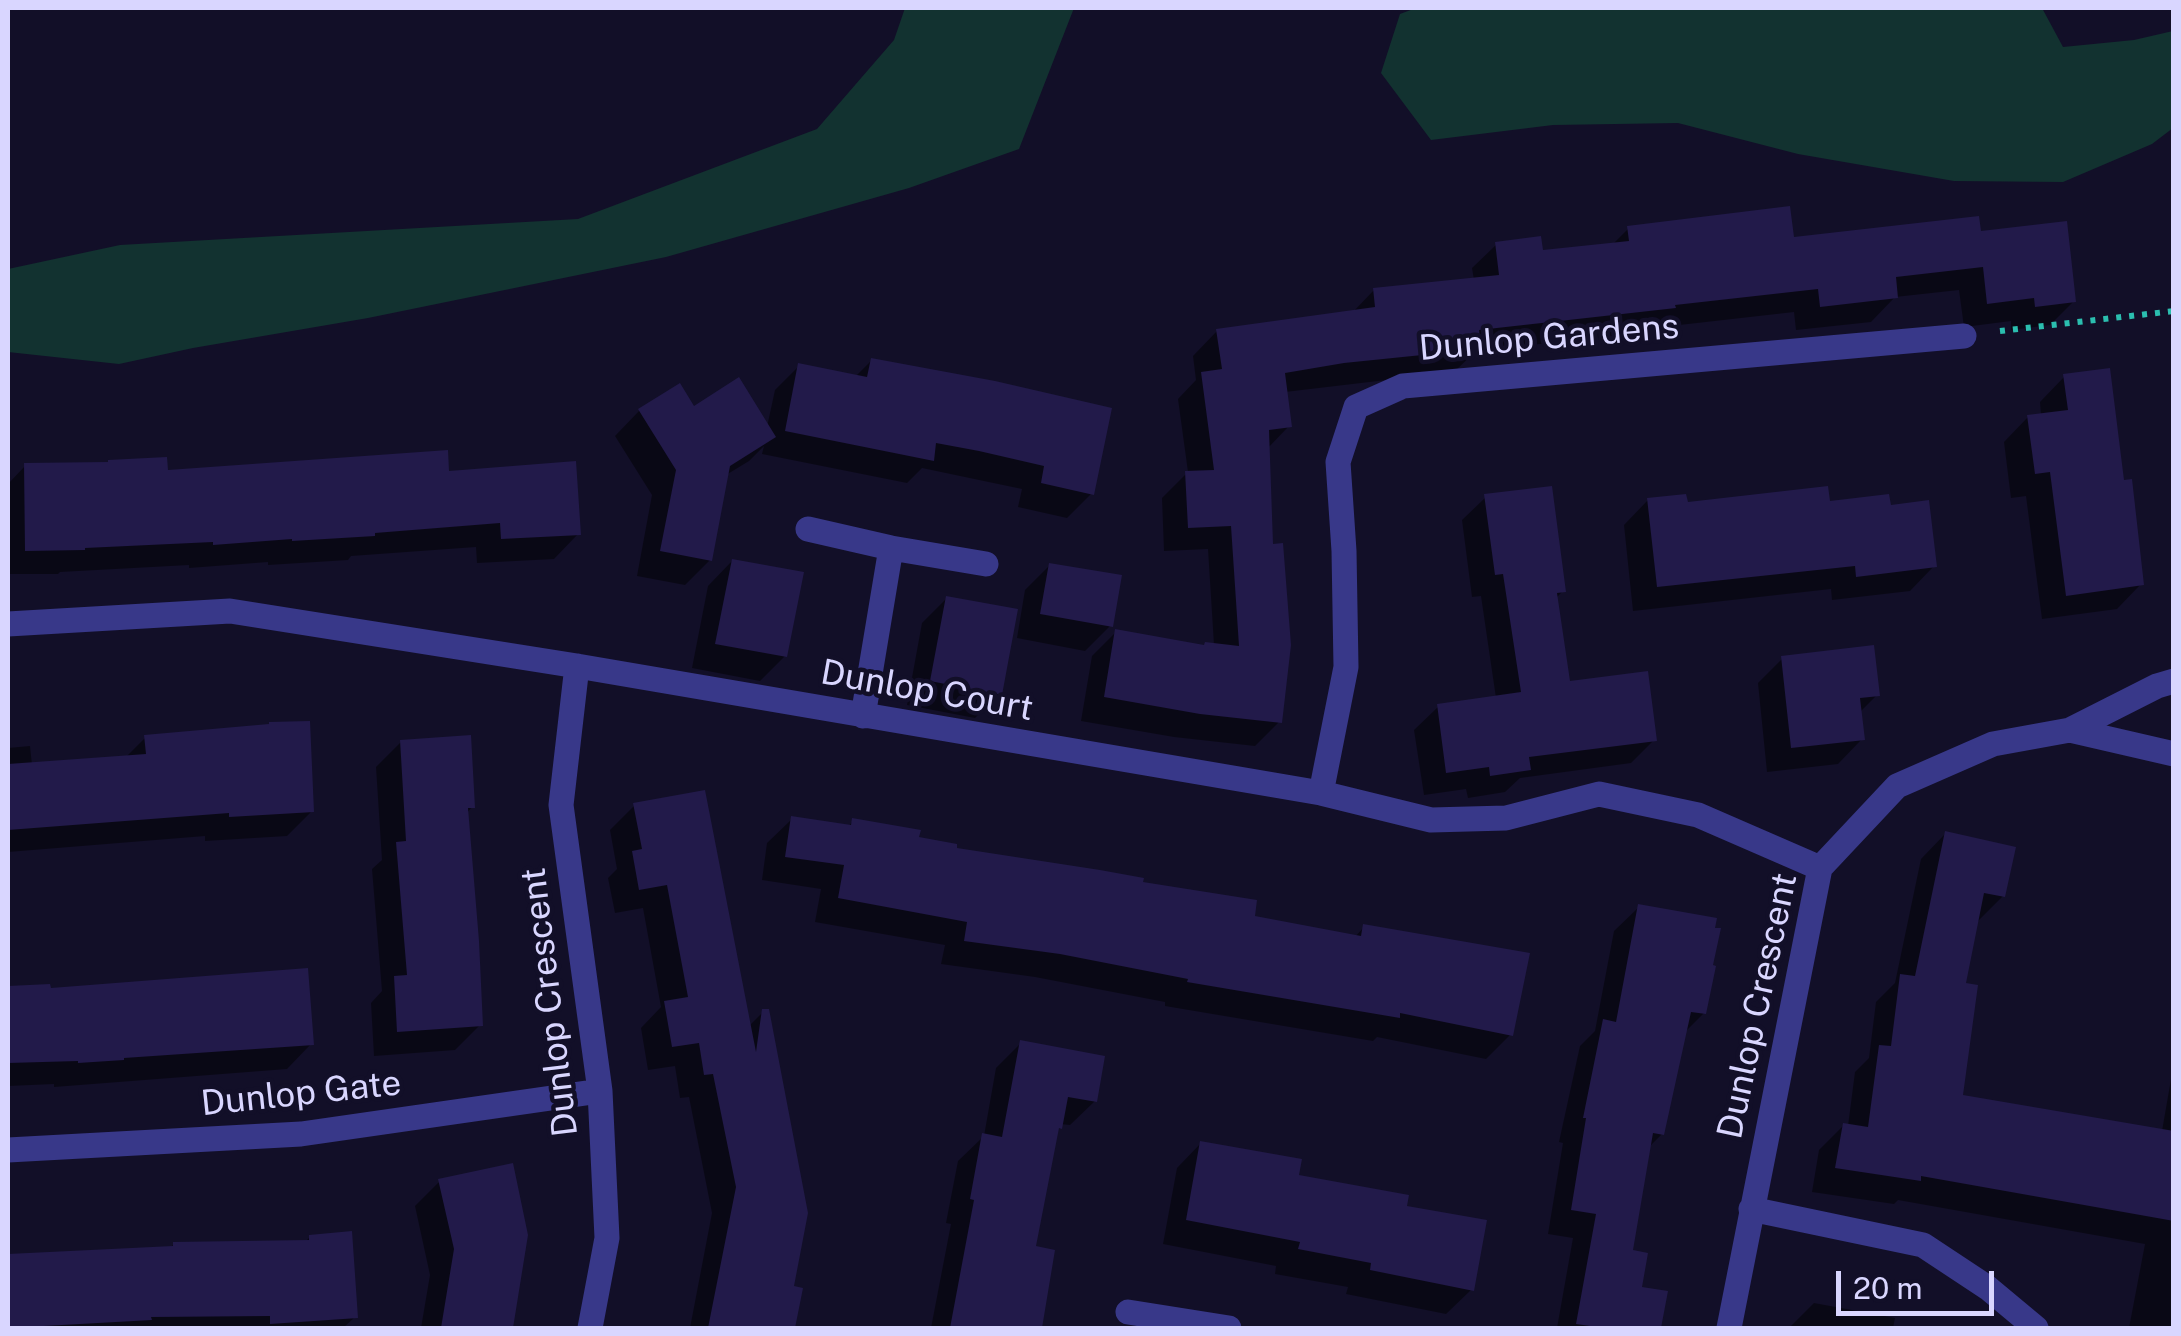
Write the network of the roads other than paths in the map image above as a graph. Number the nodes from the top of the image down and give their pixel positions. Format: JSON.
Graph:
{"nodes":[{"id":1,"x":1964,"y":336,"type":"road end"},
{"id":2,"x":808,"y":530,"type":"dead end"},
{"id":3,"x":892,"y":548,"type":"junction"},
{"id":4,"x":986,"y":564,"type":"dead end"},
{"id":5,"x":8,"y":624,"type":"edge"},
{"id":6,"x":576,"y":666,"type":"junction"},
{"id":7,"x":2174,"y":681,"type":"edge"},
{"id":8,"x":863,"y":716,"type":"junction"},
{"id":9,"x":2070,"y":730,"type":"junction"},
{"id":10,"x":2174,"y":754,"type":"edge"},
{"id":11,"x":1321,"y":793,"type":"junction"},
{"id":12,"x":1820,"y":868,"type":"junction"},
{"id":13,"x":600,"y":1091,"type":"junction"},
{"id":14,"x":8,"y":1150,"type":"edge"},
{"id":15,"x":1752,"y":1209,"type":"junction"},
{"id":16,"x":1128,"y":1312,"type":"dead end"},
{"id":17,"x":590,"y":1328,"type":"edge"},
{"id":18,"x":1228,"y":1328,"type":"edge"},
{"id":19,"x":1728,"y":1328,"type":"edge"},
{"id":20,"x":2036,"y":1328,"type":"edge"}],
"edges":[{"from":1,"to":11,"type":"street","name":"Dunlop Gardens"},
{"from":2,"to":3,"type":"street"},
{"from":3,"to":4,"type":"street"},
{"from":3,"to":8,"type":"street"},
{"from":5,"to":6,"type":"street","name":"Dunlop Court"},
{"from":6,"to":8,"type":"street","name":"Dunlop Court"},
{"from":6,"to":13,"type":"street","name":"Dunlop Crescent"},
{"from":7,"to":9,"type":"street"},
{"from":8,"to":11,"type":"street","name":"Dunlop Court"},
{"from":9,"to":10,"type":"street"},
{"from":9,"to":12,"type":"street","name":"Dunlop Crescent"},
{"from":11,"to":12,"type":"street","name":"Dunlop Court"},
{"from":12,"to":15,"type":"street","name":"Dunlop Crescent"},
{"from":13,"to":14,"type":"street","name":"Dunlop Gate"},
{"from":13,"to":17,"type":"street","name":"Dunlop Crescent"},
{"from":15,"to":19,"type":"street","name":"Dunlop Crescent"},
{"from":15,"to":20,"type":"street"},
{"from":16,"to":18,"type":"street"}]}
